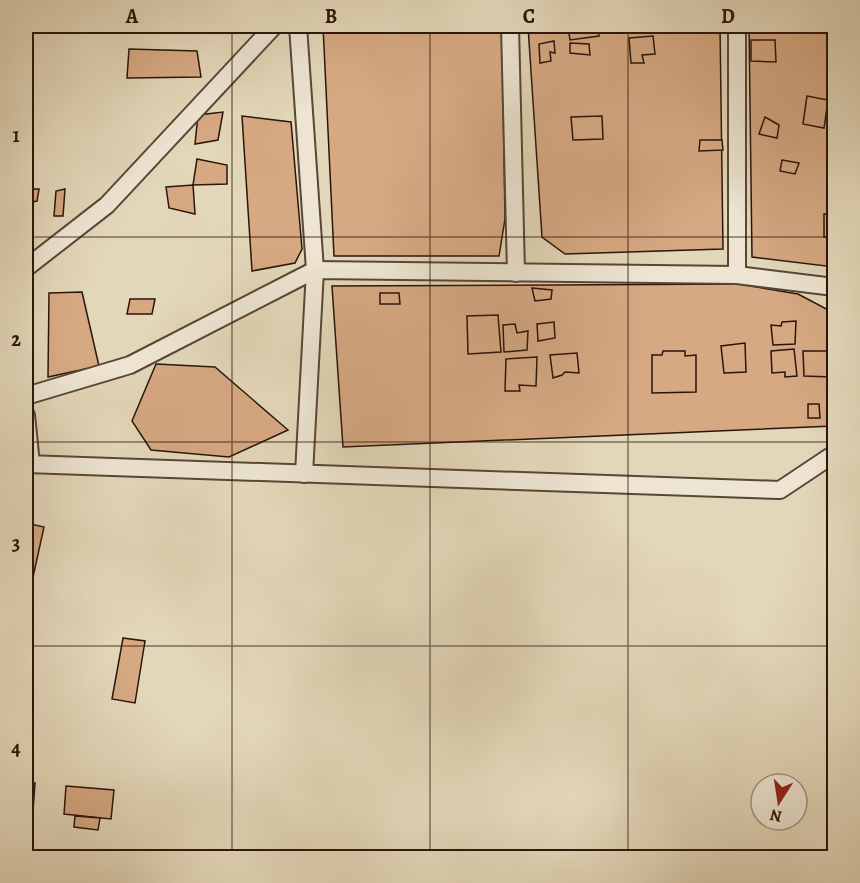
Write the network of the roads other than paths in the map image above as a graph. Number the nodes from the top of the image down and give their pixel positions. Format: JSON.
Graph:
{"nodes":[{"id":1,"x":274,"y":26,"type":"edge"},
{"id":2,"x":298,"y":26,"type":"edge"},
{"id":3,"x":510,"y":26,"type":"edge"},
{"id":4,"x":737,"y":26,"type":"edge"},
{"id":5,"x":26,"y":268,"type":"edge"},
{"id":6,"x":315,"y":270,"type":"junction"},
{"id":7,"x":516,"y":273,"type":"junction"},
{"id":8,"x":737,"y":275,"type":"junction"},
{"id":9,"x":834,"y":288,"type":"edge"},
{"id":10,"x":26,"y":396,"type":"edge"},
{"id":11,"x":26,"y":415,"type":"edge"},
{"id":12,"x":834,"y":454,"type":"edge"},
{"id":13,"x":28,"y":464,"type":"edge"},
{"id":14,"x":303,"y":474,"type":"junction"}],
"edges":[{"from":1,"to":5,"type":"street"},
{"from":2,"to":6,"type":"street"},
{"from":3,"to":7,"type":"street"},
{"from":4,"to":8,"type":"street"},
{"from":6,"to":7,"type":"street"},
{"from":6,"to":10,"type":"street"},
{"from":6,"to":14,"type":"street"},
{"from":7,"to":8,"type":"street"},
{"from":8,"to":9,"type":"street"},
{"from":11,"to":13,"type":"street"},
{"from":12,"to":14,"type":"street"},
{"from":13,"to":14,"type":"street"}]}
